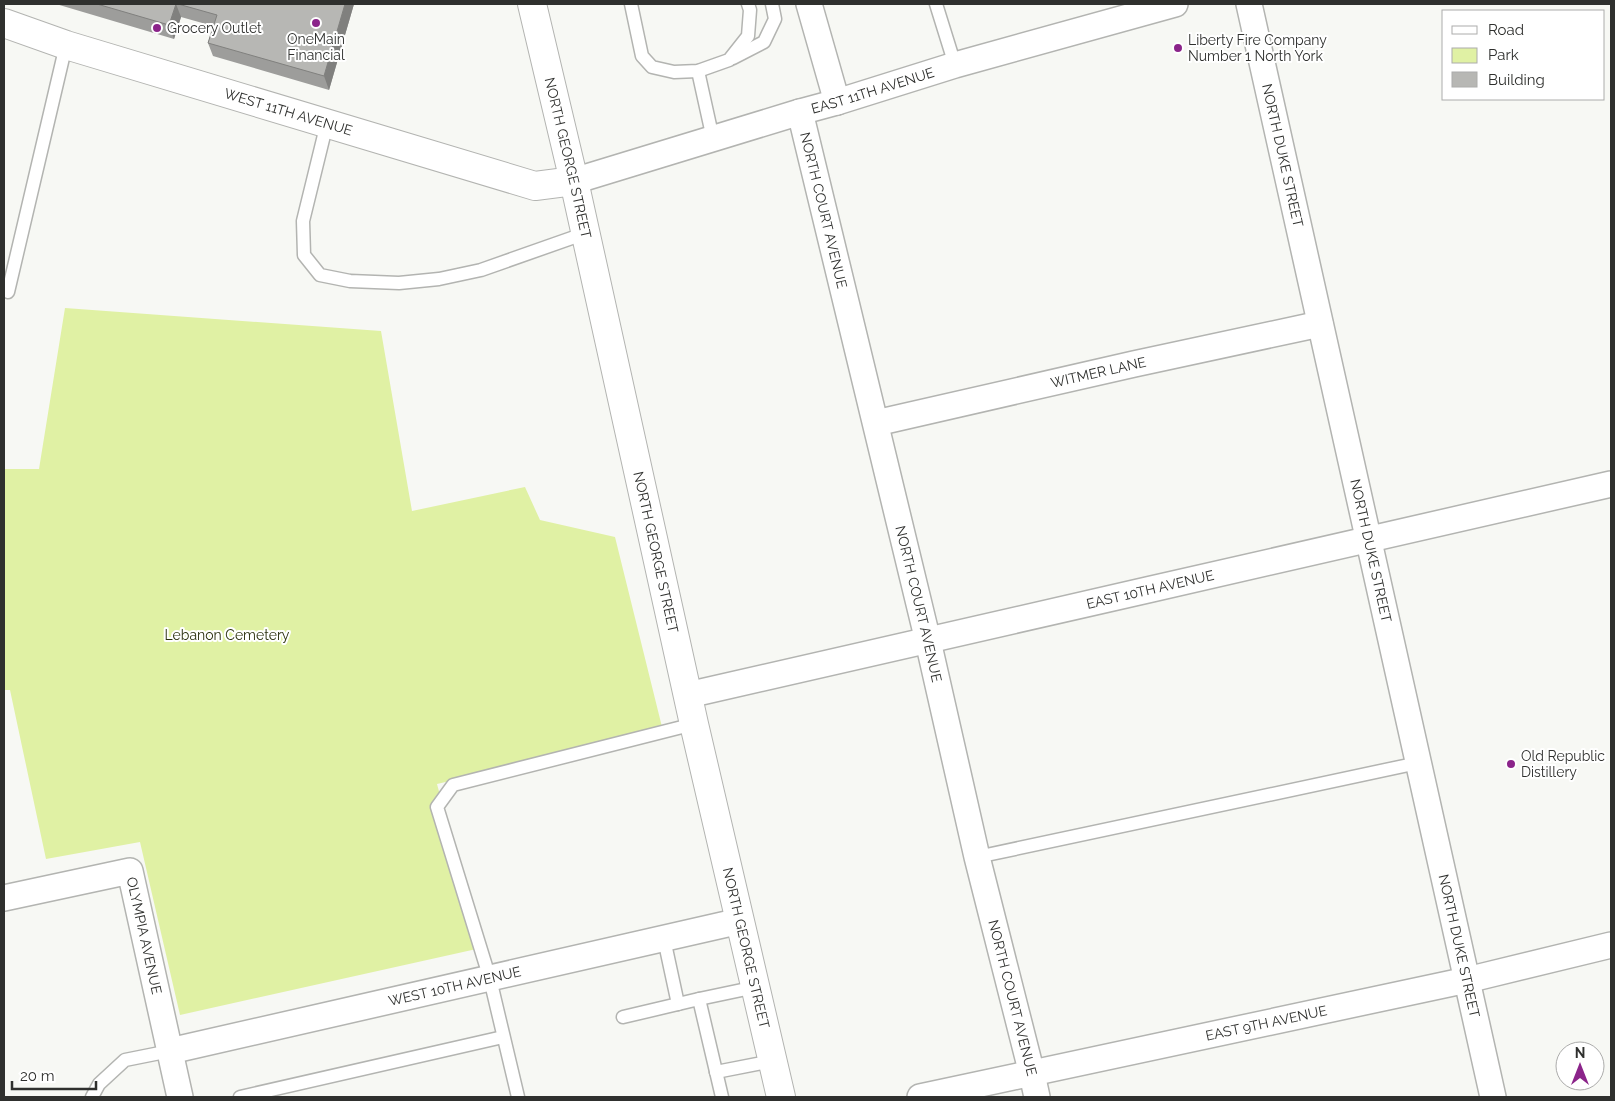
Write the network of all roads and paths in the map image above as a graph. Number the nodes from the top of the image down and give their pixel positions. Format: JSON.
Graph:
{"nodes":[{"id":1,"x":631,"y":4,"type":"edge"},
{"id":2,"x":748,"y":4,"type":"edge"},
{"id":3,"x":772,"y":4,"type":"edge"},
{"id":4,"x":809,"y":4,"type":"edge"},
{"id":5,"x":936,"y":4,"type":"edge"},
{"id":6,"x":1170,"y":4,"type":"edge"},
{"id":7,"x":1249,"y":4,"type":"edge"},
{"id":8,"x":533,"y":5,"type":"edge"},
{"id":9,"x":4,"y":23,"type":"edge"},
{"id":10,"x":66,"y":45,"type":"junction"},
{"id":11,"x":729,"y":60,"type":"junction"},
{"id":12,"x":955,"y":65,"type":"junction"},
{"id":13,"x":698,"y":71,"type":"junction"},
{"id":14,"x":837,"y":102,"type":"junction"},
{"id":15,"x":800,"y":112,"type":"junction"},
{"id":16,"x":327,"y":124,"type":"junction"},
{"id":17,"x":713,"y":139,"type":"junction"},
{"id":18,"x":574,"y":181,"type":"junction"},
{"id":19,"x":586,"y":233,"type":"junction"},
{"id":20,"x":8,"y":292,"type":"dead end"},
{"id":21,"x":1320,"y":324,"type":"junction"},
{"id":22,"x":876,"y":423,"type":"junction"},
{"id":23,"x":1611,"y":484,"type":"edge"},
{"id":24,"x":1369,"y":538,"type":"junction"},
{"id":25,"x":928,"y":642,"type":"junction"},
{"id":26,"x":688,"y":695,"type":"junction"},
{"id":27,"x":694,"y":724,"type":"junction"},
{"id":28,"x":1418,"y":763,"type":"junction"},
{"id":29,"x":977,"y":857,"type":"junction"},
{"id":30,"x":4,"y":898,"type":"edge"},
{"id":31,"x":740,"y":921,"type":"junction"},
{"id":32,"x":664,"y":939,"type":"junction"},
{"id":33,"x":1611,"y":945,"type":"edge"},
{"id":34,"x":490,"y":979,"type":"junction"},
{"id":35,"x":1467,"y":980,"type":"junction"},
{"id":36,"x":756,"y":987,"type":"junction"},
{"id":37,"x":699,"y":1000,"type":"junction"},
{"id":38,"x":678,"y":1004,"type":"junction"},
{"id":39,"x":623,"y":1017,"type":"dead end"},
{"id":40,"x":504,"y":1037,"type":"junction"},
{"id":41,"x":170,"y":1050,"type":"junction"},
{"id":42,"x":772,"y":1061,"type":"junction"},
{"id":43,"x":716,"y":1072,"type":"junction"},
{"id":44,"x":1034,"y":1086,"type":"edge"},
{"id":45,"x":931,"y":1096,"type":"edge"},
{"id":46,"x":92,"y":1097,"type":"edge"},
{"id":47,"x":180,"y":1097,"type":"edge"},
{"id":48,"x":240,"y":1097,"type":"edge"},
{"id":49,"x":518,"y":1097,"type":"edge"},
{"id":50,"x":722,"y":1097,"type":"edge"},
{"id":51,"x":781,"y":1097,"type":"edge"},
{"id":52,"x":1493,"y":1097,"type":"edge"}],
"edges":[{"from":1,"to":13,"type":"lane"},
{"from":2,"to":11,"type":"lane"},
{"from":3,"to":11,"type":"lane"},
{"from":4,"to":14,"type":"street"},
{"from":5,"to":12,"type":"lane"},
{"from":6,"to":12,"type":"street","name":"EAST 11TH AVENUE"},
{"from":7,"to":21,"type":"street","name":"NORTH DUKE STREET"},
{"from":8,"to":18,"type":"main road","name":"NORTH GEORGE STREET"},
{"from":9,"to":10,"type":"main road","name":"WEST 11TH AVENUE"},
{"from":10,"to":16,"type":"main road","name":"WEST 11TH AVENUE"},
{"from":10,"to":20,"type":"lane"},
{"from":11,"to":13,"type":"lane"},
{"from":12,"to":14,"type":"street","name":"EAST 11TH AVENUE"},
{"from":13,"to":17,"type":"lane"},
{"from":14,"to":15,"type":"street","name":"EAST 11TH AVENUE"},
{"from":15,"to":17,"type":"street","name":"EAST 11TH AVENUE"},
{"from":15,"to":22,"type":"street","name":"NORTH COURT AVENUE"},
{"from":16,"to":18,"type":"main road","name":"WEST 11TH AVENUE"},
{"from":16,"to":19,"type":"lane"},
{"from":17,"to":18,"type":"street","name":"EAST 11TH AVENUE"},
{"from":18,"to":19,"type":"main road","name":"NORTH GEORGE STREET"},
{"from":19,"to":26,"type":"main road","name":"NORTH GEORGE STREET"},
{"from":21,"to":22,"type":"street","name":"WITMER LANE"},
{"from":21,"to":24,"type":"street","name":"NORTH DUKE STREET"},
{"from":22,"to":25,"type":"street","name":"NORTH COURT AVENUE"},
{"from":23,"to":24,"type":"street","name":"EAST 10TH AVENUE"},
{"from":24,"to":25,"type":"street","name":"EAST 10TH AVENUE"},
{"from":24,"to":28,"type":"street","name":"NORTH DUKE STREET"},
{"from":25,"to":26,"type":"street","name":"EAST 10TH AVENUE"},
{"from":25,"to":29,"type":"street","name":"NORTH COURT AVENUE"},
{"from":26,"to":27,"type":"main road","name":"NORTH GEORGE STREET"},
{"from":27,"to":31,"type":"main road","name":"NORTH GEORGE STREET"},
{"from":27,"to":34,"type":"lane"},
{"from":28,"to":29,"type":"lane"},
{"from":28,"to":35,"type":"street","name":"NORTH DUKE STREET"},
{"from":29,"to":44,"type":"street","name":"NORTH COURT AVENUE"},
{"from":30,"to":41,"type":"street","name":"OLYMPIA AVENUE"},
{"from":31,"to":32,"type":"street","name":"WEST 10TH AVENUE"},
{"from":31,"to":36,"type":"main road","name":"NORTH GEORGE STREET"},
{"from":32,"to":34,"type":"street","name":"WEST 10TH AVENUE"},
{"from":32,"to":38,"type":"lane"},
{"from":33,"to":35,"type":"street","name":"EAST 9TH AVENUE"},
{"from":34,"to":40,"type":"lane"},
{"from":34,"to":41,"type":"street","name":"WEST 10TH AVENUE"},
{"from":35,"to":44,"type":"street","name":"EAST 9TH AVENUE"},
{"from":35,"to":52,"type":"street","name":"NORTH DUKE STREET"},
{"from":36,"to":37,"type":"lane"},
{"from":36,"to":42,"type":"main road","name":"NORTH GEORGE STREET"},
{"from":37,"to":38,"type":"lane"},
{"from":37,"to":43,"type":"lane"},
{"from":38,"to":39,"type":"lane"},
{"from":40,"to":48,"type":"lane"},
{"from":40,"to":49,"type":"lane"},
{"from":41,"to":46,"type":"lane"},
{"from":41,"to":47,"type":"street","name":"OLYMPIA AVENUE"},
{"from":42,"to":43,"type":"lane"},
{"from":42,"to":51,"type":"main road","name":"NORTH GEORGE STREET"},
{"from":43,"to":50,"type":"lane"},
{"from":44,"to":45,"type":"street","name":"EAST 9TH AVENUE"}]}
